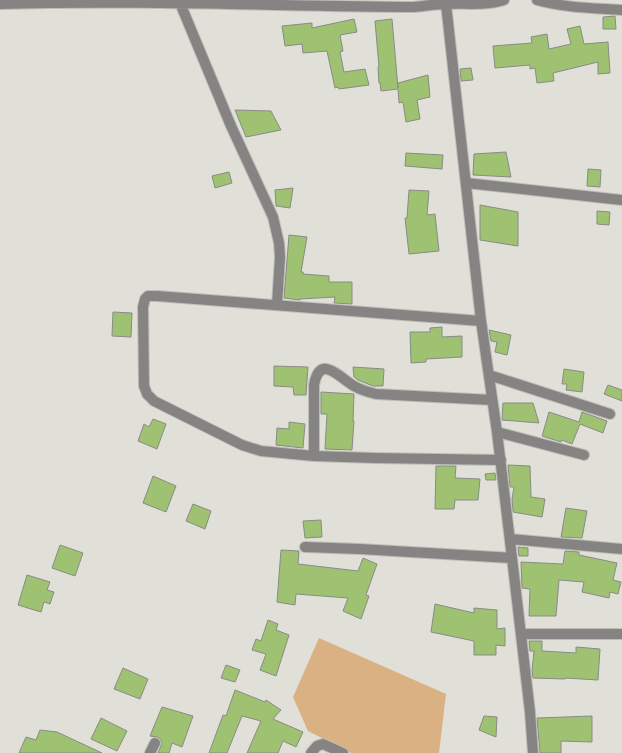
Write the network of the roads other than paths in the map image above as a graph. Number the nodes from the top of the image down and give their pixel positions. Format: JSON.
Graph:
{"nodes":[{"id":1,"x":504,"y":0,"type":"edge"},
{"id":2,"x":537,"y":0,"type":"edge"},
{"id":3,"x":180,"y":3,"type":"junction"},
{"id":4,"x":0,"y":4,"type":"edge"},
{"id":5,"x":446,"y":4,"type":"junction"},
{"id":6,"x":622,"y":10,"type":"edge"},
{"id":7,"x":466,"y":183,"type":"junction"},
{"id":8,"x":622,"y":200,"type":"edge"},
{"id":9,"x":277,"y":306,"type":"junction"},
{"id":10,"x":481,"y":321,"type":"junction"},
{"id":11,"x":489,"y":375,"type":"junction"},
{"id":12,"x":492,"y":400,"type":"junction"},
{"id":13,"x":610,"y":414,"type":"dead end"},
{"id":14,"x":497,"y":432,"type":"junction"},
{"id":15,"x":584,"y":454,"type":"dead end"},
{"id":16,"x":314,"y":456,"type":"junction"},
{"id":17,"x":501,"y":460,"type":"junction"},
{"id":18,"x":510,"y":538,"type":"junction"},
{"id":19,"x":304,"y":547,"type":"dead end"},
{"id":20,"x":622,"y":549,"type":"edge"},
{"id":21,"x":512,"y":558,"type":"junction"},
{"id":22,"x":520,"y":634,"type":"junction"},
{"id":23,"x":622,"y":634,"type":"edge"},
{"id":24,"x":155,"y":743,"type":"dead end"},
{"id":25,"x":150,"y":753,"type":"edge"},
{"id":26,"x":311,"y":753,"type":"edge"},
{"id":27,"x":343,"y":753,"type":"edge"},
{"id":28,"x":533,"y":753,"type":"edge"}],
"edges":[{"from":1,"to":5,"type":"street"},
{"from":2,"to":6,"type":"street"},
{"from":3,"to":4,"type":"street"},
{"from":3,"to":5,"type":"street"},
{"from":3,"to":9,"type":"street"},
{"from":5,"to":7,"type":"street"},
{"from":7,"to":8,"type":"street"},
{"from":7,"to":10,"type":"street"},
{"from":9,"to":10,"type":"street"},
{"from":9,"to":16,"type":"street"},
{"from":10,"to":11,"type":"street"},
{"from":11,"to":12,"type":"street"},
{"from":11,"to":13,"type":"street"},
{"from":12,"to":14,"type":"street"},
{"from":12,"to":16,"type":"street"},
{"from":14,"to":15,"type":"street"},
{"from":14,"to":17,"type":"street"},
{"from":16,"to":17,"type":"street"},
{"from":17,"to":18,"type":"street"},
{"from":18,"to":20,"type":"street"},
{"from":18,"to":21,"type":"street"},
{"from":19,"to":21,"type":"street"},
{"from":21,"to":22,"type":"street"},
{"from":22,"to":23,"type":"street"},
{"from":22,"to":28,"type":"street"},
{"from":24,"to":25,"type":"street"},
{"from":26,"to":27,"type":"street"}]}
